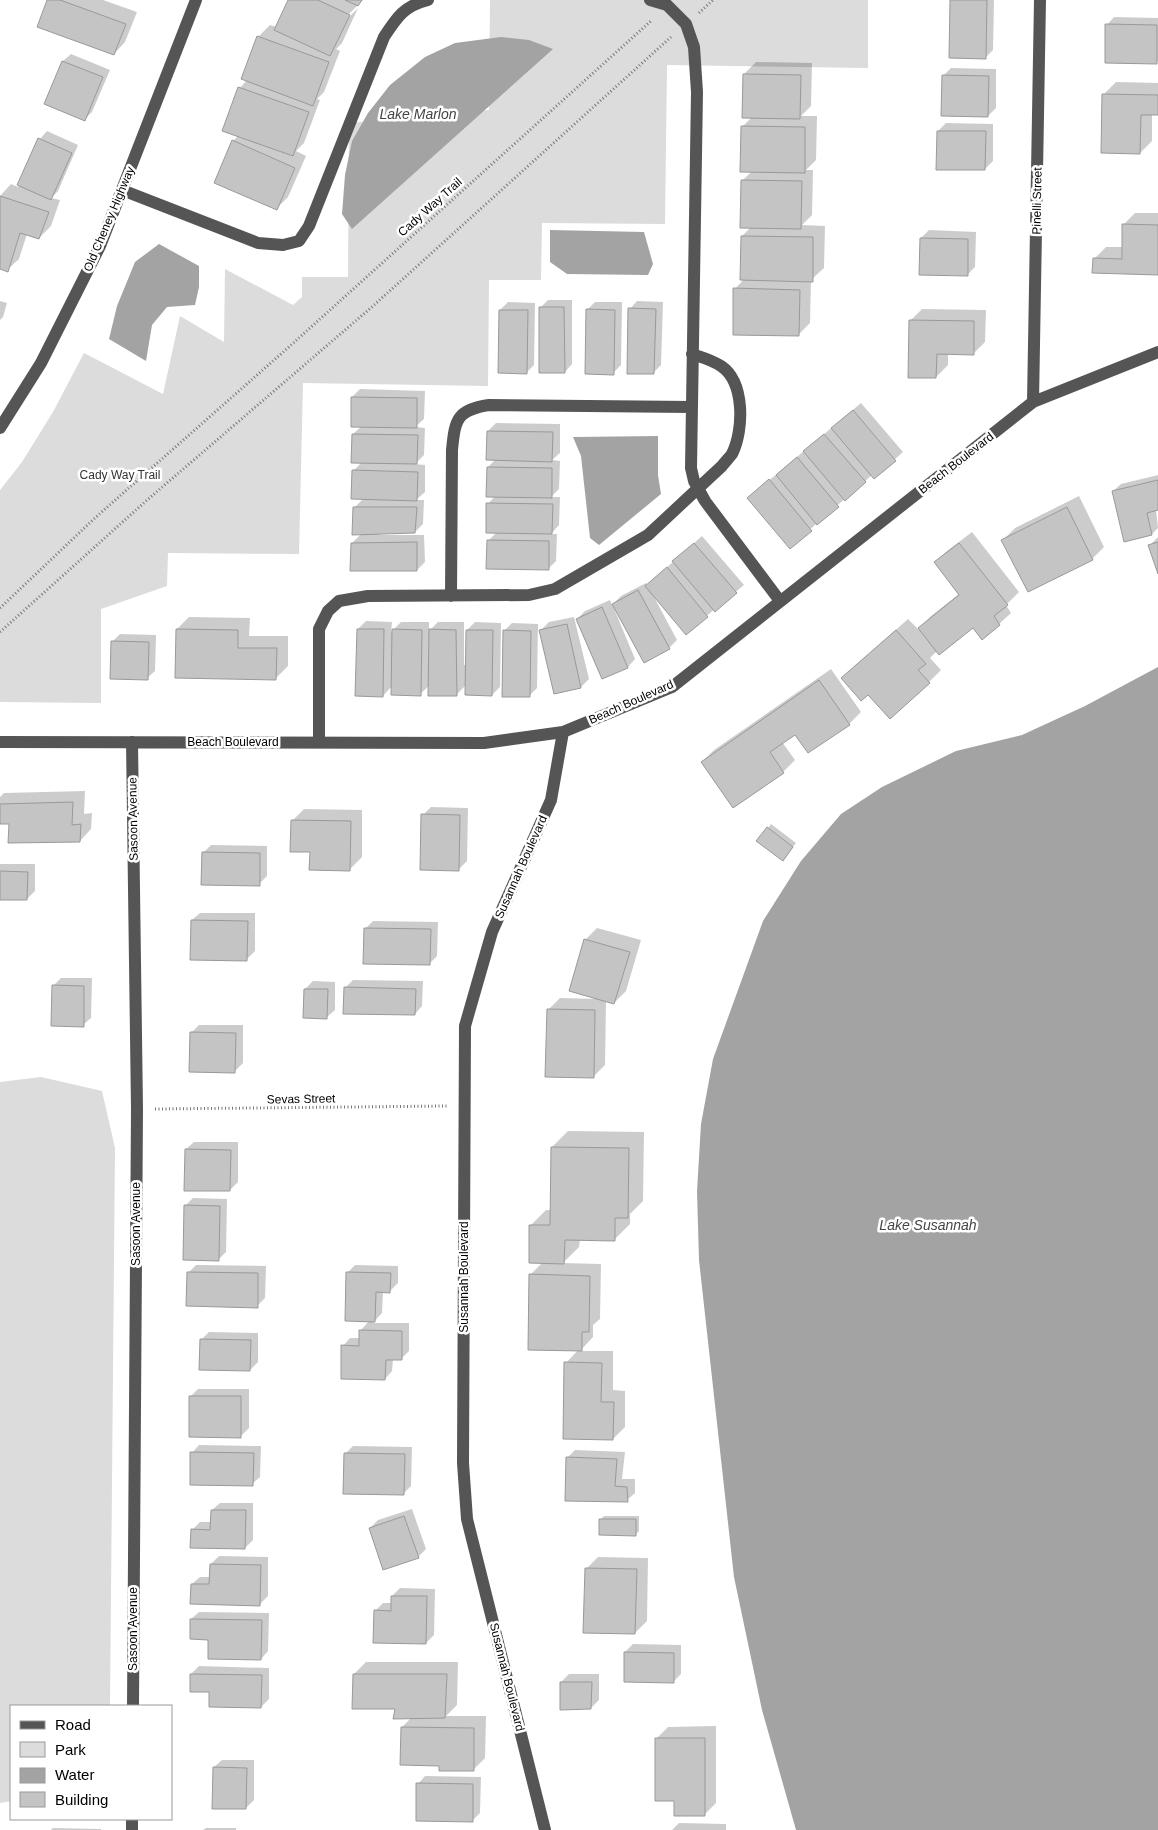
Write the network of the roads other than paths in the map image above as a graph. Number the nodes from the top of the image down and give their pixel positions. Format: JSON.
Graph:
{"nodes":[{"id":1,"x":428,"y":0,"type":"edge"},
{"id":2,"x":650,"y":0,"type":"edge"},
{"id":3,"x":1040,"y":0,"type":"edge"},
{"id":4,"x":191,"y":1,"type":"edge"},
{"id":5,"x":122,"y":190,"type":"junction"},
{"id":6,"x":1158,"y":352,"type":"edge"},
{"id":7,"x":692,"y":354,"type":"junction"},
{"id":8,"x":1033,"y":402,"type":"junction"},
{"id":9,"x":691,"y":406,"type":"junction"},
{"id":10,"x":0,"y":428,"type":"edge"},
{"id":11,"x":698,"y":488,"type":"junction"},
{"id":12,"x":451,"y":596,"type":"junction"},
{"id":13,"x":780,"y":601,"type":"junction"},
{"id":14,"x":563,"y":732,"type":"junction"},
{"id":15,"x":0,"y":742,"type":"edge"},
{"id":16,"x":132,"y":742,"type":"junction"},
{"id":17,"x":319,"y":742,"type":"junction"},
{"id":18,"x":133,"y":1705,"type":"edge"},
{"id":19,"x":545,"y":1830,"type":"edge"}],
"edges":[{"from":1,"to":5,"type":"street"},
{"from":2,"to":7,"type":"street"},
{"from":3,"to":8,"type":"street","name":"Pinelli Street"},
{"from":4,"to":5,"type":"street","name":"Old Cheney Highway"},
{"from":5,"to":10,"type":"street","name":"Old Cheney Highway"},
{"from":6,"to":8,"type":"street","name":"Beach Boulevard"},
{"from":7,"to":9,"type":"street"},
{"from":7,"to":11,"type":"street"},
{"from":8,"to":13,"type":"street","name":"Beach Boulevard"},
{"from":9,"to":11,"type":"street"},
{"from":9,"to":12,"type":"street"},
{"from":11,"to":12,"type":"street"},
{"from":11,"to":13,"type":"street"},
{"from":12,"to":17,"type":"street"},
{"from":13,"to":14,"type":"street","name":"Beach Boulevard"},
{"from":14,"to":17,"type":"street","name":"Beach Boulevard"},
{"from":14,"to":19,"type":"street","name":"Susannah Boulevard"},
{"from":15,"to":16,"type":"street","name":"Beach Boulevard"},
{"from":16,"to":17,"type":"street","name":"Beach Boulevard"},
{"from":16,"to":18,"type":"street","name":"Sasoon Avenue"}]}
